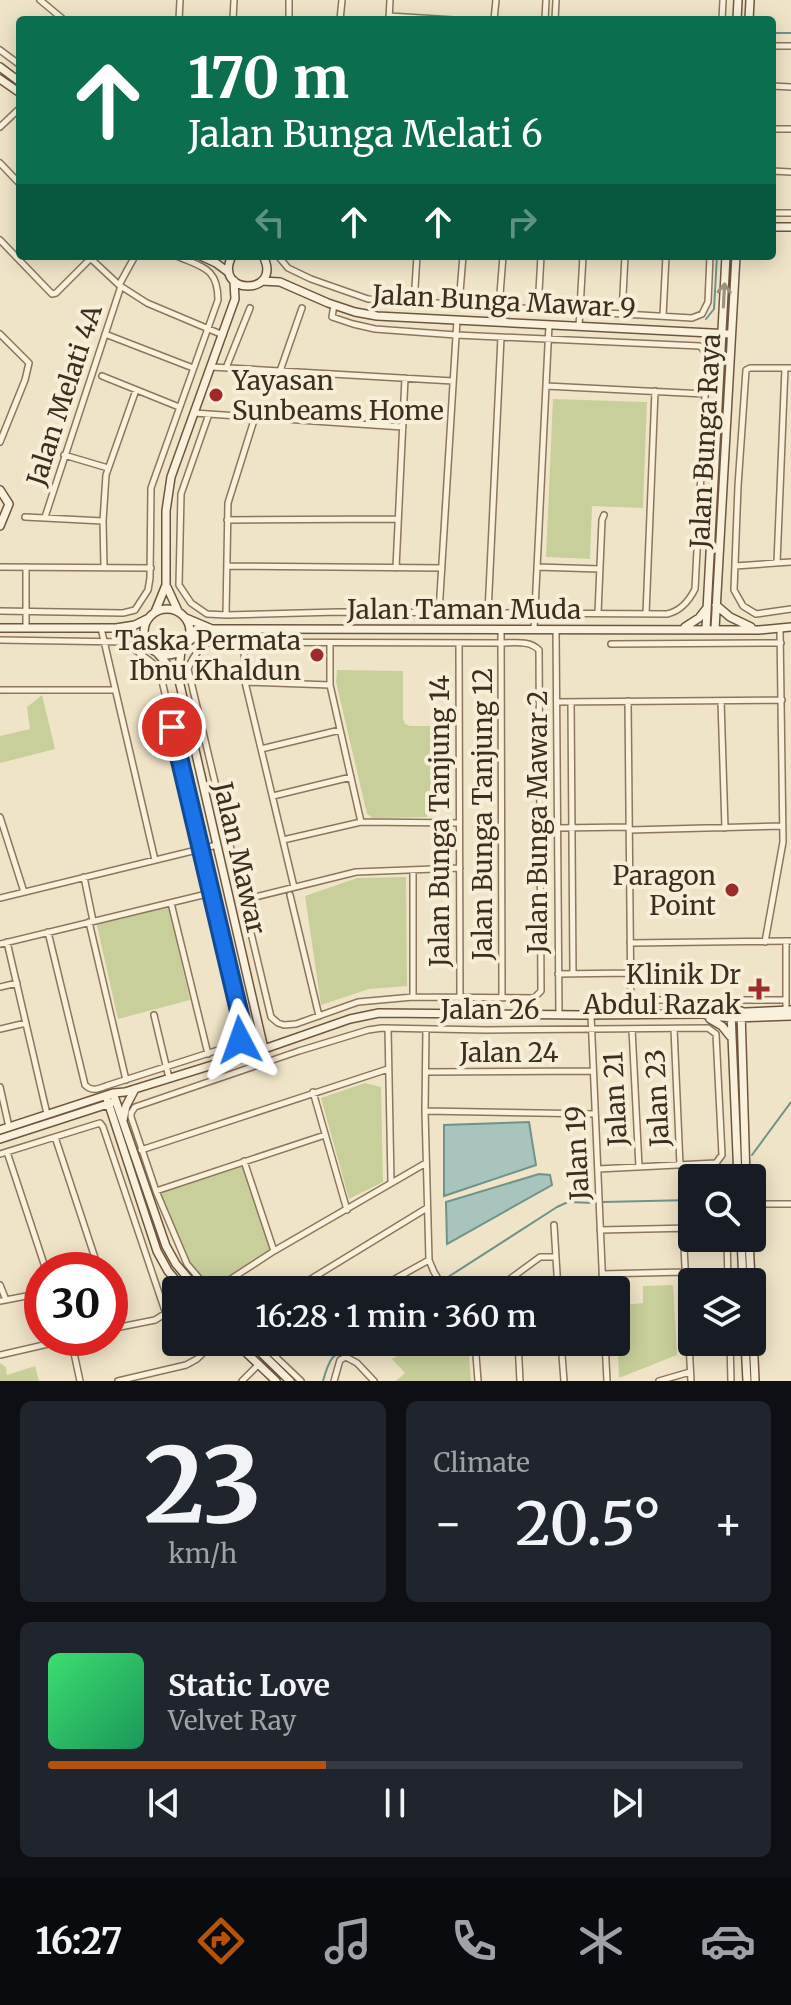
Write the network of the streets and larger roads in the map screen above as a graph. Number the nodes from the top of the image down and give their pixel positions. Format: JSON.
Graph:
{"nodes":[{"id":1,"x":40,"y":0,"type":"edge"},
{"id":2,"x":59,"y":16,"type":"edge"},
{"id":3,"x":16,"y":112,"type":"edge"},
{"id":4,"x":0,"y":127,"type":"edge"},
{"id":5,"x":0,"y":163,"type":"edge"},
{"id":6,"x":16,"y":180,"type":"edge"},
{"id":7,"x":0,"y":240,"type":"edge"},
{"id":8,"x":16,"y":257,"type":"edge"},
{"id":9,"x":19,"y":260,"type":"edge"},
{"id":10,"x":86,"y":260,"type":"edge"},
{"id":11,"x":92,"y":260,"type":"edge"},
{"id":12,"x":131,"y":260,"type":"edge"},
{"id":13,"x":187,"y":260,"type":"edge"},
{"id":14,"x":210,"y":260,"type":"edge"},
{"id":15,"x":230,"y":260,"type":"edge"},
{"id":16,"x":264,"y":260,"type":"edge"},
{"id":17,"x":280,"y":260,"type":"edge"},
{"id":18,"x":417,"y":260,"type":"edge"},
{"id":19,"x":463,"y":260,"type":"edge"},
{"id":20,"x":503,"y":260,"type":"edge"},
{"id":21,"x":541,"y":260,"type":"edge"},
{"id":22,"x":583,"y":260,"type":"edge"},
{"id":23,"x":625,"y":260,"type":"edge"},
{"id":24,"x":666,"y":260,"type":"edge"},
{"id":25,"x":710,"y":260,"type":"edge"},
{"id":26,"x":726,"y":260,"type":"edge"},
{"id":27,"x":736,"y":260,"type":"edge"},
{"id":28,"x":267,"y":267,"type":"junction"},
{"id":29,"x":232,"y":278,"type":"junction"},
{"id":30,"x":311,"y":279,"type":"junction"},
{"id":31,"x":262,"y":281,"type":"junction"},
{"id":32,"x":280,"y":282,"type":"junction"},
{"id":33,"x":120,"y":286,"type":"junction"},
{"id":34,"x":252,"y":287,"type":"junction"},
{"id":35,"x":306,"y":293,"type":"junction"},
{"id":36,"x":235,"y":299,"type":"junction"},
{"id":37,"x":414,"y":303,"type":"junction"},
{"id":38,"x":459,"y":304,"type":"junction"},
{"id":39,"x":334,"y":305,"type":"junction"},
{"id":40,"x":499,"y":307,"type":"junction"},
{"id":41,"x":250,"y":308,"type":"dead end"},
{"id":42,"x":302,"y":308,"type":"dead end"},
{"id":43,"x":538,"y":309,"type":"junction"},
{"id":44,"x":580,"y":312,"type":"junction"},
{"id":45,"x":622,"y":314,"type":"junction"},
{"id":46,"x":663,"y":316,"type":"junction"},
{"id":47,"x":457,"y":320,"type":"junction"},
{"id":48,"x":549,"y":325,"type":"junction"},
{"id":49,"x":579,"y":326,"type":"junction"},
{"id":50,"x":209,"y":329,"type":"junction"},
{"id":51,"x":0,"y":334,"type":"edge"},
{"id":52,"x":105,"y":334,"type":"junction"},
{"id":53,"x":727,"y":334,"type":"junction"},
{"id":54,"x":223,"y":335,"type":"junction"},
{"id":55,"x":456,"y":335,"type":"junction"},
{"id":56,"x":501,"y":337,"type":"junction"},
{"id":57,"x":548,"y":339,"type":"junction"},
{"id":58,"x":211,"y":367,"type":"junction"},
{"id":59,"x":193,"y":368,"type":"junction"},
{"id":60,"x":226,"y":368,"type":"junction"},
{"id":61,"x":788,"y":368,"type":"edge"},
{"id":62,"x":280,"y":371,"type":"junction"},
{"id":63,"x":102,"y":376,"type":"dead end"},
{"id":64,"x":405,"y":378,"type":"junction"},
{"id":65,"x":453,"y":381,"type":"junction"},
{"id":66,"x":706,"y":383,"type":"junction"},
{"id":67,"x":720,"y":384,"type":"junction"},
{"id":68,"x":546,"y":386,"type":"junction"},
{"id":69,"x":136,"y":390,"type":"junction"},
{"id":70,"x":655,"y":391,"type":"junction"},
{"id":71,"x":705,"y":394,"type":"junction"},
{"id":72,"x":179,"y":407,"type":"junction"},
{"id":73,"x":194,"y":413,"type":"junction"},
{"id":74,"x":209,"y":414,"type":"junction"},
{"id":75,"x":255,"y":417,"type":"junction"},
{"id":76,"x":403,"y":427,"type":"junction"},
{"id":77,"x":2,"y":430,"type":"edge"},
{"id":78,"x":726,"y":438,"type":"junction"},
{"id":79,"x":741,"y":438,"type":"junction"},
{"id":80,"x":0,"y":442,"type":"edge"},
{"id":81,"x":64,"y":455,"type":"junction"},
{"id":82,"x":108,"y":468,"type":"junction"},
{"id":83,"x":2,"y":495,"type":"edge"},
{"id":84,"x":604,"y":515,"type":"dead end"},
{"id":85,"x":25,"y":517,"type":"dead end"},
{"id":86,"x":45,"y":517,"type":"junction"},
{"id":87,"x":398,"y":519,"type":"junction"},
{"id":88,"x":227,"y":520,"type":"junction"},
{"id":89,"x":103,"y":521,"type":"junction"},
{"id":90,"x":0,"y":526,"type":"edge"},
{"id":91,"x":791,"y":562,"type":"edge"},
{"id":92,"x":777,"y":563,"type":"junction"},
{"id":93,"x":228,"y":566,"type":"junction"},
{"id":94,"x":735,"y":566,"type":"junction"},
{"id":95,"x":0,"y":567,"type":"edge"},
{"id":96,"x":26,"y":567,"type":"junction"},
{"id":97,"x":104,"y":567,"type":"junction"},
{"id":98,"x":537,"y":567,"type":"junction"},
{"id":99,"x":151,"y":568,"type":"junction"},
{"id":100,"x":396,"y":568,"type":"junction"},
{"id":101,"x":442,"y":568,"type":"junction"},
{"id":102,"x":600,"y":569,"type":"junction"},
{"id":103,"x":166,"y":585,"type":"junction"},
{"id":104,"x":716,"y":605,"type":"junction"},
{"id":105,"x":707,"y":607,"type":"junction"},
{"id":106,"x":791,"y":609,"type":"edge"},
{"id":107,"x":0,"y":611,"type":"edge"},
{"id":108,"x":26,"y":611,"type":"junction"},
{"id":109,"x":178,"y":611,"type":"junction"},
{"id":110,"x":155,"y":612,"type":"junction"},
{"id":111,"x":439,"y":612,"type":"junction"},
{"id":112,"x":488,"y":613,"type":"junction"},
{"id":113,"x":598,"y":613,"type":"junction"},
{"id":114,"x":535,"y":614,"type":"junction"},
{"id":115,"x":646,"y":614,"type":"junction"},
{"id":116,"x":226,"y":615,"type":"junction"},
{"id":117,"x":149,"y":618,"type":"junction"},
{"id":118,"x":186,"y":618,"type":"junction"},
{"id":119,"x":791,"y":627,"type":"edge"},
{"id":120,"x":0,"y":628,"type":"edge"},
{"id":121,"x":101,"y":628,"type":"junction"},
{"id":122,"x":116,"y":628,"type":"junction"},
{"id":123,"x":26,"y":629,"type":"junction"},
{"id":124,"x":212,"y":629,"type":"junction"},
{"id":125,"x":501,"y":629,"type":"junction"},
{"id":126,"x":534,"y":629,"type":"junction"},
{"id":127,"x":556,"y":629,"type":"junction"},
{"id":128,"x":675,"y":629,"type":"junction"},
{"id":129,"x":706,"y":629,"type":"junction"},
{"id":130,"x":715,"y":629,"type":"junction"},
{"id":131,"x":780,"y":629,"type":"junction"},
{"id":132,"x":759,"y":630,"type":"junction"},
{"id":133,"x":0,"y":640,"type":"edge"},
{"id":134,"x":104,"y":641,"type":"junction"},
{"id":135,"x":188,"y":642,"type":"junction"},
{"id":136,"x":244,"y":642,"type":"junction"},
{"id":137,"x":330,"y":643,"type":"junction"},
{"id":138,"x":501,"y":643,"type":"junction"},
{"id":139,"x":781,"y":643,"type":"junction"},
{"id":140,"x":459,"y":644,"type":"junction"},
{"id":141,"x":611,"y":644,"type":"dead end"},
{"id":142,"x":149,"y":646,"type":"junction"},
{"id":143,"x":181,"y":651,"type":"junction"},
{"id":144,"x":157,"y":653,"type":"junction"},
{"id":145,"x":178,"y":676,"type":"junction"},
{"id":146,"x":245,"y":682,"type":"junction"},
{"id":147,"x":330,"y":685,"type":"junction"},
{"id":148,"x":1,"y":690,"type":"edge"},
{"id":149,"x":115,"y":690,"type":"junction"},
{"id":150,"x":782,"y":700,"type":"junction"},
{"id":151,"x":628,"y":701,"type":"junction"},
{"id":152,"x":721,"y":701,"type":"junction"},
{"id":153,"x":557,"y":702,"type":"junction"},
{"id":154,"x":571,"y":702,"type":"junction"},
{"id":155,"x":340,"y":730,"type":"junction"},
{"id":156,"x":261,"y":749,"type":"junction"},
{"id":157,"x":782,"y":772,"type":"junction"},
{"id":158,"x":791,"y":772,"type":"edge"},
{"id":159,"x":351,"y":777,"type":"junction"},
{"id":160,"x":273,"y":796,"type":"junction"},
{"id":161,"x":0,"y":817,"type":"edge"},
{"id":162,"x":361,"y":822,"type":"junction"},
{"id":163,"x":459,"y":823,"type":"junction"},
{"id":164,"x":783,"y":826,"type":"junction"},
{"id":165,"x":557,"y":828,"type":"junction"},
{"id":166,"x":572,"y":828,"type":"junction"},
{"id":167,"x":629,"y":828,"type":"junction"},
{"id":168,"x":725,"y":828,"type":"junction"},
{"id":169,"x":283,"y":840,"type":"junction"},
{"id":170,"x":217,"y":845,"type":"junction"},
{"id":171,"x":10,"y":849,"type":"junction"},
{"id":172,"x":201,"y":849,"type":"junction"},
{"id":173,"x":0,"y":852,"type":"edge"},
{"id":174,"x":155,"y":860,"type":"junction"},
{"id":175,"x":460,"y":868,"type":"junction"},
{"id":176,"x":413,"y":870,"type":"junction"},
{"id":177,"x":84,"y":877,"type":"junction"},
{"id":178,"x":294,"y":887,"type":"junction"},
{"id":179,"x":24,"y":892,"type":"junction"},
{"id":180,"x":211,"y":893,"type":"junction"},
{"id":181,"x":290,"y":895,"type":"dead end"},
{"id":182,"x":0,"y":898,"type":"edge"},
{"id":183,"x":243,"y":900,"type":"junction"},
{"id":184,"x":171,"y":903,"type":"junction"},
{"id":185,"x":245,"y":909,"type":"junction"},
{"id":186,"x":232,"y":912,"type":"junction"},
{"id":187,"x":91,"y":922,"type":"junction"},
{"id":188,"x":48,"y":932,"type":"junction"},
{"id":189,"x":789,"y":941,"type":"edge"},
{"id":190,"x":765,"y":942,"type":"junction"},
{"id":191,"x":4,"y":943,"type":"edge"},
{"id":192,"x":630,"y":943,"type":"junction"},
{"id":193,"x":630,"y":973,"type":"junction"},
{"id":194,"x":558,"y":974,"type":"junction"},
{"id":195,"x":573,"y":974,"type":"junction"},
{"id":196,"x":17,"y":983,"type":"junction"},
{"id":197,"x":0,"y":987,"type":"edge"},
{"id":198,"x":413,"y":997,"type":"junction"},
{"id":199,"x":460,"y":998,"type":"junction"},
{"id":200,"x":502,"y":998,"type":"junction"},
{"id":201,"x":377,"y":1000,"type":"junction"},
{"id":202,"x":631,"y":1000,"type":"junction"},
{"id":203,"x":786,"y":1000,"type":"junction"},
{"id":204,"x":410,"y":1012,"type":"junction"},
{"id":205,"x":789,"y":1012,"type":"edge"},
{"id":206,"x":379,"y":1013,"type":"junction"},
{"id":207,"x":700,"y":1014,"type":"junction"},
{"id":208,"x":741,"y":1014,"type":"junction"},
{"id":209,"x":154,"y":1015,"type":"dead end"},
{"id":210,"x":559,"y":1015,"type":"junction"},
{"id":211,"x":591,"y":1015,"type":"junction"},
{"id":212,"x":631,"y":1015,"type":"junction"},
{"id":213,"x":731,"y":1015,"type":"junction"},
{"id":214,"x":319,"y":1016,"type":"junction"},
{"id":215,"x":763,"y":1017,"type":"junction"},
{"id":216,"x":26,"y":1023,"type":"junction"},
{"id":217,"x":388,"y":1028,"type":"junction"},
{"id":218,"x":410,"y":1028,"type":"junction"},
{"id":219,"x":0,"y":1029,"type":"edge"},
{"id":220,"x":426,"y":1029,"type":"junction"},
{"id":221,"x":591,"y":1029,"type":"junction"},
{"id":222,"x":632,"y":1029,"type":"junction"},
{"id":223,"x":674,"y":1029,"type":"junction"},
{"id":224,"x":731,"y":1038,"type":"junction"},
{"id":225,"x":741,"y":1041,"type":"junction"},
{"id":226,"x":264,"y":1049,"type":"junction"},
{"id":227,"x":208,"y":1054,"type":"junction"},
{"id":228,"x":166,"y":1066,"type":"junction"},
{"id":229,"x":388,"y":1069,"type":"junction"},
{"id":230,"x":593,"y":1071,"type":"junction"},
{"id":231,"x":426,"y":1072,"type":"junction"},
{"id":232,"x":169,"y":1078,"type":"junction"},
{"id":233,"x":126,"y":1080,"type":"junction"},
{"id":234,"x":0,"y":1087,"type":"edge"},
{"id":235,"x":135,"y":1089,"type":"junction"},
{"id":236,"x":313,"y":1092,"type":"junction"},
{"id":237,"x":111,"y":1098,"type":"junction"},
{"id":238,"x":425,"y":1111,"type":"junction"},
{"id":239,"x":47,"y":1114,"type":"junction"},
{"id":240,"x":595,"y":1114,"type":"junction"},
{"id":241,"x":123,"y":1122,"type":"junction"},
{"id":242,"x":9,"y":1127,"type":"junction"},
{"id":243,"x":0,"y":1130,"type":"edge"},
{"id":244,"x":325,"y":1135,"type":"junction"},
{"id":245,"x":55,"y":1137,"type":"junction"},
{"id":246,"x":0,"y":1139,"type":"edge"},
{"id":247,"x":141,"y":1150,"type":"junction"},
{"id":248,"x":4,"y":1153,"type":"edge"},
{"id":249,"x":244,"y":1161,"type":"junction"},
{"id":250,"x":426,"y":1163,"type":"junction"},
{"id":251,"x":680,"y":1164,"type":"edge"},
{"id":252,"x":698,"y":1164,"type":"edge"},
{"id":253,"x":737,"y":1164,"type":"edge"},
{"id":254,"x":745,"y":1164,"type":"edge"},
{"id":255,"x":678,"y":1165,"type":"edge"},
{"id":256,"x":639,"y":1167,"type":"junction"},
{"id":257,"x":598,"y":1169,"type":"junction"},
{"id":258,"x":391,"y":1182,"type":"junction"},
{"id":259,"x":156,"y":1191,"type":"junction"},
{"id":260,"x":766,"y":1204,"type":"edge"},
{"id":261,"x":791,"y":1204,"type":"edge"},
{"id":262,"x":427,"y":1208,"type":"junction"},
{"id":263,"x":347,"y":1210,"type":"junction"},
{"id":264,"x":554,"y":1225,"type":"dead end"},
{"id":265,"x":678,"y":1228,"type":"edge"},
{"id":266,"x":600,"y":1230,"type":"junction"},
{"id":267,"x":274,"y":1251,"type":"junction"},
{"id":268,"x":40,"y":1252,"type":"edge"},
{"id":269,"x":93,"y":1252,"type":"edge"},
{"id":270,"x":556,"y":1257,"type":"junction"},
{"id":271,"x":429,"y":1260,"type":"junction"},
{"id":272,"x":678,"y":1272,"type":"edge"},
{"id":273,"x":602,"y":1274,"type":"joint"},
{"id":274,"x":172,"y":1276,"type":"edge"},
{"id":275,"x":186,"y":1276,"type":"edge"},
{"id":276,"x":198,"y":1276,"type":"edge"},
{"id":277,"x":234,"y":1276,"type":"edge"},
{"id":278,"x":316,"y":1276,"type":"edge"},
{"id":279,"x":400,"y":1276,"type":"edge"},
{"id":280,"x":436,"y":1276,"type":"edge"},
{"id":281,"x":515,"y":1276,"type":"edge"},
{"id":282,"x":557,"y":1276,"type":"edge"},
{"id":283,"x":0,"y":1285,"type":"edge"},
{"id":284,"x":24,"y":1296,"type":"edge"},
{"id":285,"x":3,"y":1300,"type":"edge"},
{"id":286,"x":162,"y":1302,"type":"edge"},
{"id":287,"x":162,"y":1316,"type":"edge"},
{"id":288,"x":128,"y":1325,"type":"edge"},
{"id":289,"x":24,"y":1349,"type":"edge"},
{"id":290,"x":0,"y":1355,"type":"edge"},
{"id":291,"x":76,"y":1356,"type":"edge"},
{"id":292,"x":200,"y":1356,"type":"edge"},
{"id":293,"x":250,"y":1356,"type":"edge"},
{"id":294,"x":264,"y":1356,"type":"edge"},
{"id":295,"x":274,"y":1356,"type":"edge"},
{"id":296,"x":476,"y":1356,"type":"edge"},
{"id":297,"x":519,"y":1356,"type":"edge"},
{"id":298,"x":562,"y":1356,"type":"edge"},
{"id":299,"x":606,"y":1356,"type":"edge"},
{"id":300,"x":689,"y":1356,"type":"edge"},
{"id":301,"x":730,"y":1356,"type":"edge"},
{"id":302,"x":746,"y":1356,"type":"edge"},
{"id":303,"x":754,"y":1356,"type":"edge"},
{"id":304,"x":259,"y":1364,"type":"junction"},
{"id":305,"x":690,"y":1372,"type":"junction"},
{"id":306,"x":80,"y":1381,"type":"edge"},
{"id":307,"x":118,"y":1381,"type":"edge"},
{"id":308,"x":242,"y":1381,"type":"edge"},
{"id":309,"x":276,"y":1381,"type":"edge"},
{"id":310,"x":290,"y":1381,"type":"edge"},
{"id":311,"x":301,"y":1381,"type":"edge"},
{"id":312,"x":334,"y":1381,"type":"edge"},
{"id":313,"x":374,"y":1381,"type":"edge"},
{"id":314,"x":478,"y":1381,"type":"edge"},
{"id":315,"x":520,"y":1381,"type":"edge"},
{"id":316,"x":564,"y":1381,"type":"edge"},
{"id":317,"x":607,"y":1381,"type":"edge"},
{"id":318,"x":659,"y":1381,"type":"edge"},
{"id":319,"x":691,"y":1381,"type":"edge"},
{"id":320,"x":731,"y":1381,"type":"edge"},
{"id":321,"x":747,"y":1381,"type":"edge"},
{"id":322,"x":755,"y":1381,"type":"edge"}],
"edges":[{"from":1,"to":2,"type":"street"},
{"from":3,"to":4,"type":"street"},
{"from":5,"to":6,"type":"street"},
{"from":7,"to":8,"type":"street"},
{"from":9,"to":10,"type":"street"},
{"from":11,"to":33,"type":"street"},
{"from":12,"to":33,"type":"street","name":"Jalan Melati 4A"},
{"from":13,"to":50,"type":"street"},
{"from":14,"to":29,"type":"street"},
{"from":15,"to":29,"type":"street"},
{"from":16,"to":28,"type":"street"},
{"from":17,"to":30,"type":"street"},
{"from":18,"to":37,"type":"street"},
{"from":19,"to":38,"type":"street"},
{"from":20,"to":40,"type":"street"},
{"from":21,"to":43,"type":"street"},
{"from":22,"to":44,"type":"street"},
{"from":23,"to":45,"type":"street"},
{"from":24,"to":46,"type":"street"},
{"from":25,"to":46,"type":"street"},
{"from":53,"to":26,"type":"street","name":"Jalan Bunga Raya","one_way":true},
{"from":27,"to":53,"type":"street","name":"Jalan Bunga Raya"},
{"from":28,"to":31,"type":"street"},
{"from":28,"to":32,"type":"street","name":"Jalan Bunga Mawar 9"},
{"from":29,"to":34,"type":"street"},
{"from":29,"to":36,"type":"street"},
{"from":30,"to":35,"type":"street"},
{"from":30,"to":37,"type":"street"},
{"from":31,"to":32,"type":"street","name":"Jalan Bunga Mawar 9"},
{"from":31,"to":34,"type":"street"},
{"from":32,"to":35,"type":"street","name":"Jalan Bunga Mawar 9"},
{"from":33,"to":50,"type":"street"},
{"from":33,"to":52,"type":"street","name":"Jalan Melati 4A"},
{"from":34,"to":36,"type":"street"},
{"from":35,"to":39,"type":"street","name":"Jalan Bunga Mawar 9"},
{"from":36,"to":54,"type":"street"},
{"from":37,"to":38,"type":"street"},
{"from":38,"to":40,"type":"street"},
{"from":39,"to":47,"type":"street","name":"Jalan Bunga Mawar 9"},
{"from":39,"to":55,"type":"street"},
{"from":40,"to":43,"type":"street"},
{"from":41,"to":60,"type":"street"},
{"from":42,"to":62,"type":"street"},
{"from":43,"to":44,"type":"street"},
{"from":44,"to":45,"type":"street"},
{"from":44,"to":49,"type":"street"},
{"from":45,"to":46,"type":"street"},
{"from":47,"to":48,"type":"street","name":"Jalan Bunga Mawar 9"},
{"from":47,"to":55,"type":"street"},
{"from":48,"to":49,"type":"street","name":"Jalan Bunga Mawar 9"},
{"from":48,"to":57,"type":"street"},
{"from":49,"to":53,"type":"street","name":"Jalan Bunga Mawar 9"},
{"from":50,"to":54,"type":"street"},
{"from":50,"to":59,"type":"street"},
{"from":51,"to":77,"type":"street"},
{"from":52,"to":59,"type":"street"},
{"from":52,"to":81,"type":"street","name":"Jalan Melati 4A"},
{"from":53,"to":67,"type":"street","name":"Jalan Bunga Raya"},
{"from":53,"to":78,"type":"street","name":"Jalan Bunga Raya"},
{"from":54,"to":58,"type":"street"},
{"from":55,"to":56,"type":"street"},
{"from":55,"to":65,"type":"street"},
{"from":56,"to":57,"type":"street"},
{"from":56,"to":112,"type":"street"},
{"from":57,"to":66,"type":"street"},
{"from":57,"to":68,"type":"street"},
{"from":58,"to":60,"type":"street"},
{"from":58,"to":73,"type":"street"},
{"from":59,"to":72,"type":"street"},
{"from":60,"to":62,"type":"street"},
{"from":61,"to":79,"type":"street"},
{"from":61,"to":92,"type":"street"},
{"from":62,"to":64,"type":"street"},
{"from":63,"to":69,"type":"street"},
{"from":64,"to":65,"type":"street"},
{"from":64,"to":76,"type":"street"},
{"from":65,"to":101,"type":"street"},
{"from":66,"to":67,"type":"street"},
{"from":66,"to":71,"type":"street"},
{"from":67,"to":105,"type":"street","name":"Jalan Bunga Raya"},
{"from":68,"to":70,"type":"street"},
{"from":68,"to":98,"type":"street"},
{"from":69,"to":72,"type":"street"},
{"from":69,"to":82,"type":"street"},
{"from":70,"to":71,"type":"street"},
{"from":70,"to":115,"type":"street"},
{"from":71,"to":115,"type":"street"},
{"from":72,"to":99,"type":"street"},
{"from":73,"to":74,"type":"street"},
{"from":73,"to":103,"type":"street"},
{"from":74,"to":75,"type":"street"},
{"from":74,"to":116,"type":"street"},
{"from":75,"to":76,"type":"street"},
{"from":75,"to":88,"type":"street"},
{"from":76,"to":87,"type":"street"},
{"from":77,"to":80,"type":"street"},
{"from":78,"to":79,"type":"street"},
{"from":78,"to":104,"type":"street","name":"Jalan Bunga Raya"},
{"from":79,"to":94,"type":"street"},
{"from":81,"to":82,"type":"street"},
{"from":81,"to":86,"type":"street","name":"Jalan Melati 4A"},
{"from":82,"to":89,"type":"street"},
{"from":83,"to":90,"type":"street"},
{"from":84,"to":102,"type":"street"},
{"from":85,"to":86,"type":"street"},
{"from":86,"to":89,"type":"street"},
{"from":87,"to":88,"type":"street"},
{"from":87,"to":100,"type":"street"},
{"from":88,"to":93,"type":"street"},
{"from":89,"to":97,"type":"street"},
{"from":91,"to":92,"type":"street"},
{"from":92,"to":94,"type":"street"},
{"from":93,"to":100,"type":"street"},
{"from":93,"to":116,"type":"street"},
{"from":94,"to":106,"type":"street"},
{"from":95,"to":96,"type":"street"},
{"from":96,"to":97,"type":"street"},
{"from":96,"to":108,"type":"street"},
{"from":97,"to":99,"type":"street"},
{"from":98,"to":102,"type":"street"},
{"from":98,"to":114,"type":"street"},
{"from":99,"to":108,"type":"street"},
{"from":100,"to":101,"type":"street"},
{"from":101,"to":111,"type":"street"},
{"from":102,"to":113,"type":"street"},
{"from":103,"to":109,"type":"street"},
{"from":103,"to":110,"type":"street"},
{"from":104,"to":130,"type":"street","name":"Jalan Bunga Raya"},
{"from":104,"to":132,"type":"street"},
{"from":105,"to":128,"type":"street"},
{"from":105,"to":129,"type":"street","name":"Jalan Bunga Raya"},
{"from":107,"to":108,"type":"street"},
{"from":108,"to":123,"type":"street"},
{"from":109,"to":110,"type":"street"},
{"from":109,"to":118,"type":"street"},
{"from":110,"to":117,"type":"street"},
{"from":111,"to":112,"type":"street"},
{"from":111,"to":116,"type":"street"},
{"from":112,"to":114,"type":"street"},
{"from":113,"to":114,"type":"street"},
{"from":113,"to":115,"type":"street"},
{"from":114,"to":126,"type":"street"},
{"from":117,"to":122,"type":"street"},
{"from":117,"to":142,"type":"street"},
{"from":118,"to":124,"type":"street","name":"Jalan Taman Muda"},
{"from":118,"to":135,"type":"street"},
{"from":119,"to":131,"type":"street","name":"Jalan Taman Muda"},
{"from":120,"to":123,"type":"street"},
{"from":121,"to":122,"type":"street"},
{"from":121,"to":123,"type":"street"},
{"from":121,"to":134,"type":"street"},
{"from":122,"to":142,"type":"street"},
{"from":124,"to":125,"type":"street","name":"Jalan Taman Muda"},
{"from":124,"to":135,"type":"street","name":"Jalan Taman Muda"},
{"from":125,"to":126,"type":"street","name":"Jalan Taman Muda"},
{"from":125,"to":138,"type":"street","name":"Jalan Bunga Tanjung 12"},
{"from":126,"to":127,"type":"street","name":"Jalan Taman Muda"},
{"from":127,"to":128,"type":"street","name":"Jalan Taman Muda"},
{"from":127,"to":153,"type":"street","name":"Jalan Bunga Mawar 2"},
{"from":128,"to":129,"type":"street","name":"Jalan Taman Muda"},
{"from":129,"to":130,"type":"street","name":"Jalan Taman Muda"},
{"from":130,"to":132,"type":"street","name":"Jalan Taman Muda"},
{"from":131,"to":132,"type":"street","name":"Jalan Taman Muda"},
{"from":131,"to":139,"type":"street"},
{"from":133,"to":134,"type":"street"},
{"from":134,"to":149,"type":"street"},
{"from":134,"to":172,"type":"street"},
{"from":135,"to":143,"type":"street"},
{"from":136,"to":137,"type":"street"},
{"from":136,"to":146,"type":"street"},
{"from":136,"to":183,"type":"street"},
{"from":137,"to":140,"type":"street"},
{"from":137,"to":147,"type":"street"},
{"from":138,"to":140,"type":"street"},
{"from":138,"to":200,"type":"street","name":"Jalan Bunga Tanjung 12"},
{"from":138,"to":200,"type":"street"},
{"from":139,"to":141,"type":"street"},
{"from":139,"to":150,"type":"street"},
{"from":140,"to":163,"type":"street","name":"Jalan Bunga Tanjung 14"},
{"from":142,"to":144,"type":"street"},
{"from":143,"to":144,"type":"street"},
{"from":143,"to":145,"type":"street","name":"Jalan Mawar"},
{"from":144,"to":145,"type":"street","name":"Jalan Mawar"},
{"from":145,"to":170,"type":"street","name":"Jalan Mawar"},
{"from":146,"to":147,"type":"street"},
{"from":146,"to":156,"type":"street"},
{"from":147,"to":155,"type":"street"},
{"from":148,"to":149,"type":"street"},
{"from":149,"to":174,"type":"street"},
{"from":150,"to":152,"type":"street"},
{"from":150,"to":157,"type":"street"},
{"from":151,"to":152,"type":"street"},
{"from":151,"to":154,"type":"street"},
{"from":151,"to":167,"type":"street"},
{"from":152,"to":168,"type":"street"},
{"from":153,"to":154,"type":"street"},
{"from":153,"to":165,"type":"street","name":"Jalan Bunga Mawar 2"},
{"from":154,"to":166,"type":"street"},
{"from":155,"to":156,"type":"street"},
{"from":155,"to":159,"type":"street"},
{"from":156,"to":160,"type":"street"},
{"from":157,"to":158,"type":"street"},
{"from":157,"to":164,"type":"street"},
{"from":159,"to":160,"type":"street"},
{"from":159,"to":162,"type":"street"},
{"from":160,"to":169,"type":"street"},
{"from":161,"to":171,"type":"street"},
{"from":162,"to":163,"type":"street"},
{"from":162,"to":169,"type":"street"},
{"from":163,"to":175,"type":"street","name":"Jalan Bunga Tanjung 14"},
{"from":164,"to":168,"type":"street"},
{"from":164,"to":190,"type":"street"},
{"from":165,"to":166,"type":"street"},
{"from":165,"to":194,"type":"street","name":"Jalan Bunga Mawar 2"},
{"from":166,"to":167,"type":"street"},
{"from":166,"to":195,"type":"street"},
{"from":167,"to":168,"type":"street"},
{"from":167,"to":192,"type":"street"},
{"from":169,"to":178,"type":"street"},
{"from":170,"to":172,"type":"street"},
{"from":170,"to":186,"type":"street","name":"Jalan Mawar"},
{"from":171,"to":173,"type":"street"},
{"from":171,"to":179,"type":"street"},
{"from":172,"to":174,"type":"street"},
{"from":172,"to":180,"type":"street"},
{"from":174,"to":177,"type":"street"},
{"from":175,"to":176,"type":"street"},
{"from":175,"to":199,"type":"street","name":"Jalan Bunga Tanjung 14"},
{"from":176,"to":178,"type":"street"},
{"from":176,"to":198,"type":"street"},
{"from":177,"to":179,"type":"street"},
{"from":177,"to":187,"type":"street"},
{"from":178,"to":183,"type":"street"},
{"from":179,"to":182,"type":"street"},
{"from":180,"to":184,"type":"street"},
{"from":180,"to":227,"type":"street"},
{"from":181,"to":214,"type":"street"},
{"from":183,"to":185,"type":"street"},
{"from":184,"to":187,"type":"street"},
{"from":184,"to":227,"type":"street"},
{"from":185,"to":186,"type":"street"},
{"from":185,"to":214,"type":"street"},
{"from":186,"to":226,"type":"street","name":"Jalan Mawar"},
{"from":187,"to":188,"type":"street"},
{"from":187,"to":233,"type":"street"},
{"from":188,"to":191,"type":"street"},
{"from":188,"to":233,"type":"street"},
{"from":189,"to":190,"type":"street"},
{"from":189,"to":203,"type":"street"},
{"from":190,"to":192,"type":"street"},
{"from":191,"to":196,"type":"street"},
{"from":192,"to":193,"type":"street"},
{"from":193,"to":195,"type":"street"},
{"from":193,"to":202,"type":"street"},
{"from":194,"to":195,"type":"street"},
{"from":194,"to":210,"type":"street","name":"Jalan Bunga Mawar 2"},
{"from":196,"to":197,"type":"street"},
{"from":196,"to":216,"type":"street"},
{"from":198,"to":199,"type":"street"},
{"from":198,"to":201,"type":"street"},
{"from":199,"to":200,"type":"street"},
{"from":201,"to":206,"type":"street"},
{"from":201,"to":214,"type":"street"},
{"from":202,"to":203,"type":"street"},
{"from":202,"to":212,"type":"street"},
{"from":203,"to":205,"type":"street"},
{"from":204,"to":206,"type":"street"},
{"from":204,"to":210,"type":"street"},
{"from":204,"to":218,"type":"street"},
{"from":205,"to":208,"type":"street"},
{"from":205,"to":215,"type":"street"},
{"from":206,"to":226,"type":"street"},
{"from":207,"to":212,"type":"street"},
{"from":207,"to":213,"type":"street"},
{"from":207,"to":224,"type":"street"},
{"from":208,"to":213,"type":"street"},
{"from":208,"to":215,"type":"street"},
{"from":208,"to":225,"type":"street"},
{"from":209,"to":228,"type":"street"},
{"from":210,"to":211,"type":"street"},
{"from":211,"to":212,"type":"street"},
{"from":211,"to":221,"type":"street","name":"Jalan 19"},
{"from":213,"to":224,"type":"street"},
{"from":215,"to":225,"type":"street"},
{"from":216,"to":219,"type":"street"},
{"from":216,"to":239,"type":"street"},
{"from":217,"to":218,"type":"street","name":"Jalan 26"},
{"from":217,"to":229,"type":"street"},
{"from":217,"to":247,"type":"street","name":"Jalan 26"},
{"from":218,"to":220,"type":"street","name":"Jalan 26"},
{"from":220,"to":221,"type":"street","name":"Jalan 26"},
{"from":220,"to":231,"type":"street"},
{"from":221,"to":222,"type":"street","name":"Jalan 26"},
{"from":221,"to":230,"type":"street","name":"Jalan 19"},
{"from":222,"to":223,"type":"street","name":"Jalan 26"},
{"from":222,"to":256,"type":"street","name":"Jalan 21"},
{"from":223,"to":251,"type":"street","name":"Jalan 23"},
{"from":223,"to":252,"type":"street","name":"Jalan 26"},
{"from":224,"to":253,"type":"street"},
{"from":225,"to":254,"type":"street"},
{"from":226,"to":232,"type":"street"},
{"from":227,"to":228,"type":"street"},
{"from":228,"to":232,"type":"street"},
{"from":228,"to":233,"type":"street"},
{"from":229,"to":236,"type":"street"},
{"from":229,"to":258,"type":"street"},
{"from":230,"to":231,"type":"street","name":"Jalan 24"},
{"from":230,"to":240,"type":"street","name":"Jalan 19"},
{"from":231,"to":238,"type":"street"},
{"from":232,"to":235,"type":"street"},
{"from":234,"to":242,"type":"street"},
{"from":235,"to":237,"type":"street"},
{"from":235,"to":241,"type":"street"},
{"from":236,"to":244,"type":"street"},
{"from":236,"to":247,"type":"street"},
{"from":237,"to":239,"type":"street"},
{"from":237,"to":241,"type":"street"},
{"from":237,"to":246,"type":"street"},
{"from":237,"to":274,"type":"street"},
{"from":238,"to":240,"type":"street"},
{"from":238,"to":250,"type":"street"},
{"from":239,"to":242,"type":"street"},
{"from":240,"to":257,"type":"street","name":"Jalan 19"},
{"from":241,"to":275,"type":"street"},
{"from":242,"to":243,"type":"street"},
{"from":244,"to":249,"type":"street"},
{"from":244,"to":263,"type":"street"},
{"from":245,"to":248,"type":"street"},
{"from":245,"to":269,"type":"street"},
{"from":245,"to":286,"type":"street"},
{"from":247,"to":259,"type":"street"},
{"from":248,"to":268,"type":"street"},
{"from":249,"to":259,"type":"street"},
{"from":249,"to":267,"type":"street"},
{"from":250,"to":258,"type":"street"},
{"from":250,"to":262,"type":"street"},
{"from":255,"to":256,"type":"street"},
{"from":256,"to":257,"type":"street"},
{"from":257,"to":266,"type":"street","name":"Jalan 19"},
{"from":258,"to":263,"type":"street"},
{"from":259,"to":276,"type":"street"},
{"from":260,"to":261,"type":"street"},
{"from":262,"to":271,"type":"street"},
{"from":262,"to":278,"type":"street"},
{"from":263,"to":267,"type":"street"},
{"from":264,"to":270,"type":"street"},
{"from":265,"to":266,"type":"street"},
{"from":266,"to":273,"type":"street","name":"Jalan 19"},
{"from":267,"to":277,"type":"street"},
{"from":270,"to":281,"type":"street"},
{"from":270,"to":282,"type":"street"},
{"from":271,"to":279,"type":"street"},
{"from":271,"to":280,"type":"street"},
{"from":272,"to":273,"type":"street"},
{"from":283,"to":285,"type":"street"},
{"from":284,"to":285,"type":"street"},
{"from":287,"to":288,"type":"street"},
{"from":289,"to":290,"type":"street"},
{"from":291,"to":306,"type":"street"},
{"from":292,"to":307,"type":"street"},
{"from":293,"to":304,"type":"street"},
{"from":294,"to":310,"type":"street"},
{"from":295,"to":311,"type":"street"},
{"from":296,"to":314,"type":"street"},
{"from":297,"to":315,"type":"street"},
{"from":298,"to":316,"type":"street"},
{"from":299,"to":317,"type":"street"},
{"from":300,"to":305,"type":"street"},
{"from":301,"to":320,"type":"street"},
{"from":302,"to":321,"type":"street"},
{"from":303,"to":322,"type":"street"},
{"from":304,"to":308,"type":"street"},
{"from":304,"to":309,"type":"street"},
{"from":305,"to":318,"type":"street"},
{"from":305,"to":319,"type":"street"},
{"from":312,"to":313,"type":"street"}]}
